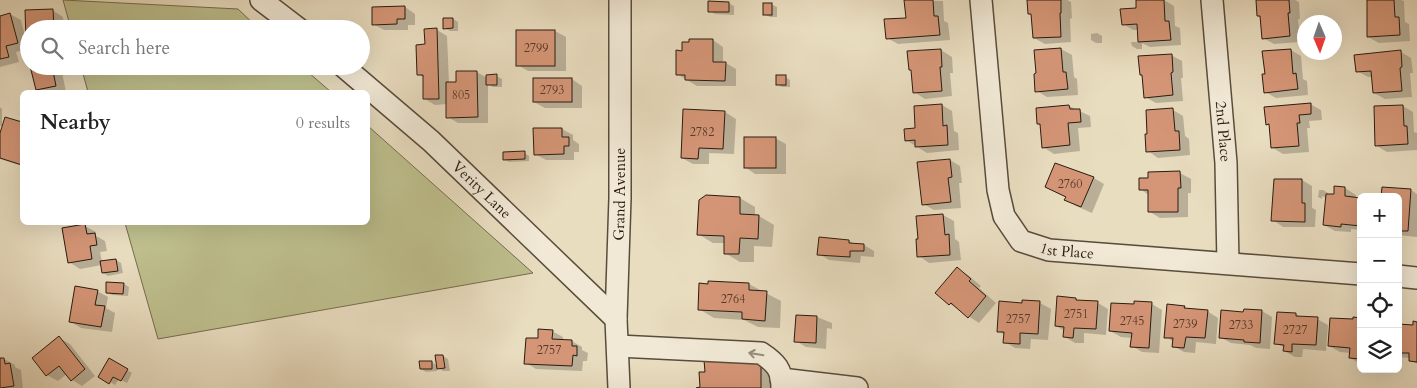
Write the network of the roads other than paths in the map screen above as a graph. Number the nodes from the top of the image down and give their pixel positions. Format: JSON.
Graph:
{"nodes":[{"id":1,"x":261,"y":0,"type":"edge"},
{"id":2,"x":620,"y":0,"type":"edge"},
{"id":3,"x":981,"y":0,"type":"edge"},
{"id":4,"x":1212,"y":0,"type":"edge"},
{"id":5,"x":287,"y":20,"type":"edge"},
{"id":6,"x":354,"y":75,"type":"edge"},
{"id":7,"x":1228,"y":263,"type":"junction"},
{"id":8,"x":1357,"y":274,"type":"edge"},
{"id":9,"x":1402,"y":276,"type":"edge"},
{"id":10,"x":1417,"y":278,"type":"edge"},
{"id":11,"x":616,"y":320,"type":"junction"},
{"id":12,"x":618,"y":346,"type":"junction"},
{"id":13,"x":782,"y":384,"type":"edge"},
{"id":14,"x":619,"y":388,"type":"edge"},
{"id":15,"x":857,"y":388,"type":"edge"}],
"edges":[{"from":1,"to":5,"type":"street"},
{"from":2,"to":11,"type":"street","name":"Grand Avenue"},
{"from":3,"to":7,"type":"street","name":"1st Place"},
{"from":4,"to":7,"type":"street","name":"2nd Place"},
{"from":6,"to":11,"type":"street","name":"Verity Lane"},
{"from":7,"to":8,"type":"street","name":"1st Place"},
{"from":9,"to":10,"type":"street"},
{"from":11,"to":12,"type":"street","name":"Grand Avenue"},
{"from":13,"to":12,"type":"street","one_way":true},
{"from":12,"to":14,"type":"street","name":"Grand Avenue"},
{"from":13,"to":15,"type":"street"}]}
